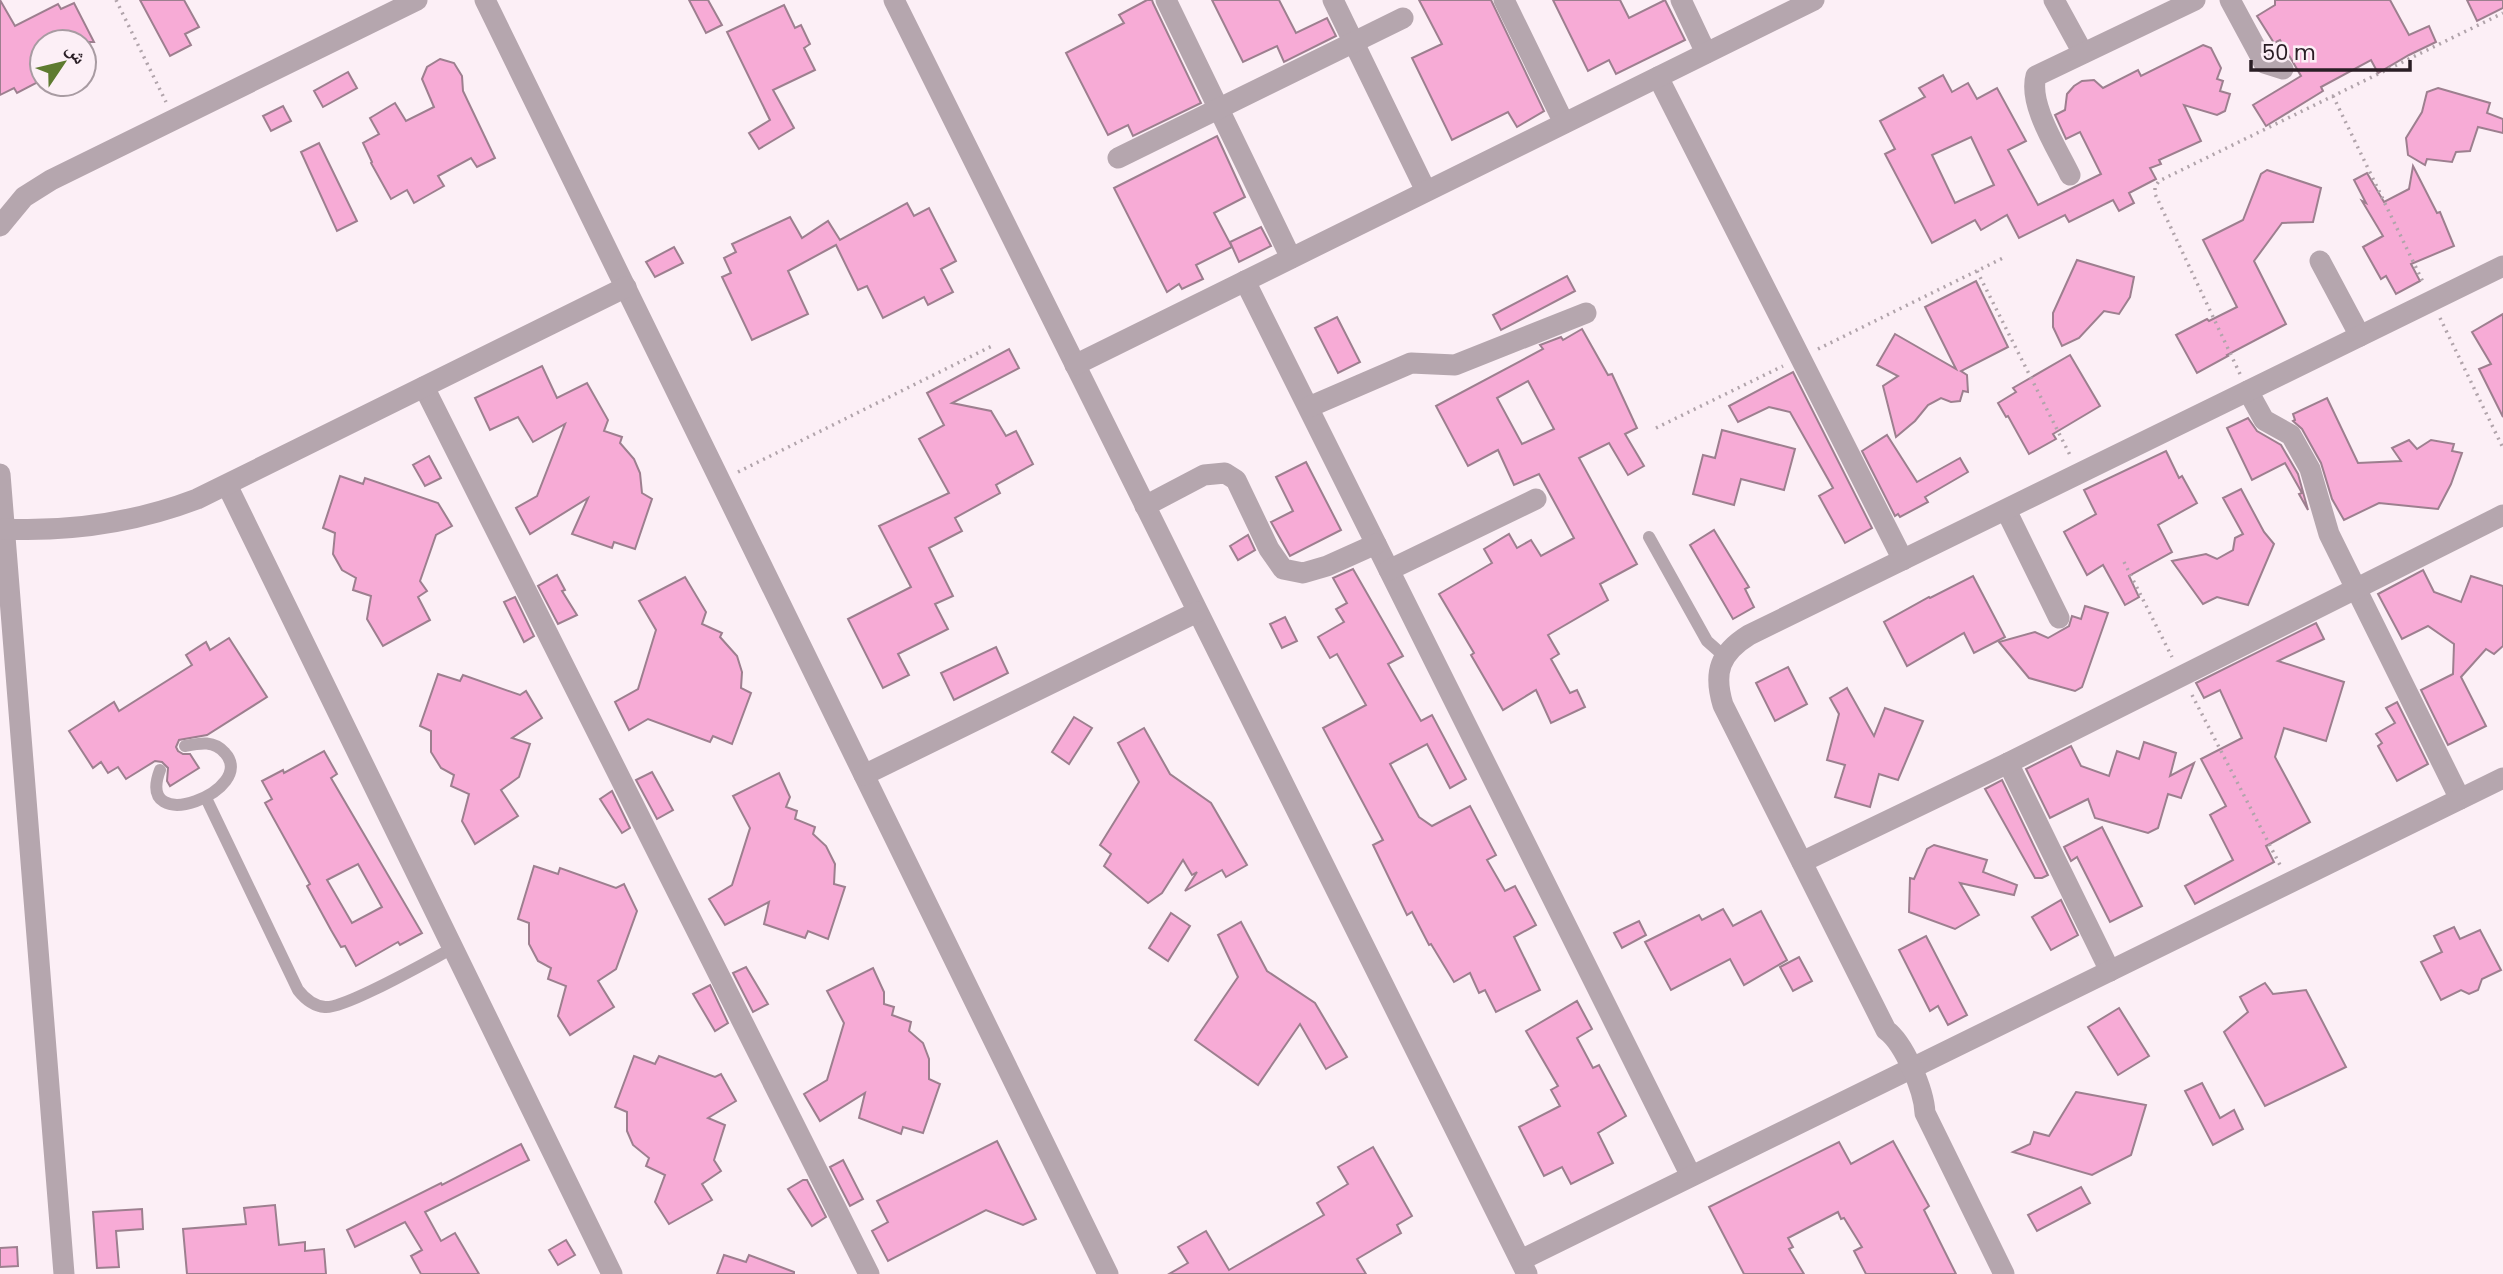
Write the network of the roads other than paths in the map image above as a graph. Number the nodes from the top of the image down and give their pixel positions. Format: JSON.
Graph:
{"nodes":[{"id":1,"x":417,"y":0,"type":"edge"},
{"id":2,"x":485,"y":0,"type":"edge"},
{"id":3,"x":894,"y":0,"type":"edge"},
{"id":4,"x":1166,"y":0,"type":"edge"},
{"id":5,"x":1333,"y":0,"type":"edge"},
{"id":6,"x":1504,"y":0,"type":"edge"},
{"id":7,"x":1681,"y":0,"type":"edge"},
{"id":8,"x":1814,"y":0,"type":"edge"},
{"id":9,"x":2053,"y":0,"type":"edge"},
{"id":10,"x":2195,"y":0,"type":"edge"},
{"id":11,"x":2230,"y":0,"type":"edge"},
{"id":12,"x":1403,"y":18,"type":"dead end"},
{"id":13,"x":1353,"y":42,"type":"junction"},
{"id":14,"x":1706,"y":53,"type":"junction"},
{"id":15,"x":2083,"y":53,"type":"junction"},
{"id":16,"x":2283,"y":69,"type":"dead end"},
{"id":17,"x":1658,"y":77,"type":"junction"},
{"id":18,"x":1219,"y":108,"type":"junction"},
{"id":19,"x":1564,"y":123,"type":"junction"},
{"id":20,"x":1118,"y":158,"type":"dead end"},
{"id":21,"x":2070,"y":175,"type":"dead end"},
{"id":22,"x":1426,"y":191,"type":"junction"},
{"id":23,"x":0,"y":226,"type":"edge"},
{"id":24,"x":1291,"y":258,"type":"junction"},
{"id":25,"x":2320,"y":261,"type":"dead end"},
{"id":26,"x":2503,"y":266,"type":"edge"},
{"id":27,"x":1245,"y":281,"type":"junction"},
{"id":28,"x":626,"y":287,"type":"junction"},
{"id":29,"x":1586,"y":313,"type":"dead end"},
{"id":30,"x":2360,"y":336,"type":"junction"},
{"id":31,"x":1075,"y":365,"type":"junction"},
{"id":32,"x":424,"y":387,"type":"junction"},
{"id":33,"x":2248,"y":391,"type":"junction"},
{"id":34,"x":1308,"y":407,"type":"junction"},
{"id":35,"x":0,"y":474,"type":"edge"},
{"id":36,"x":227,"y":485,"type":"junction"},
{"id":37,"x":1536,"y":499,"type":"dead end"},
{"id":38,"x":1145,"y":506,"type":"junction"},
{"id":39,"x":2006,"y":510,"type":"junction"},
{"id":40,"x":2503,"y":515,"type":"edge"},
{"id":41,"x":4,"y":529,"type":"junction"},
{"id":42,"x":1649,"y":537,"type":"dead end"},
{"id":43,"x":1376,"y":544,"type":"junction"},
{"id":44,"x":1903,"y":560,"type":"junction"},
{"id":45,"x":1390,"y":570,"type":"junction"},
{"id":46,"x":2356,"y":587,"type":"junction"},
{"id":47,"x":1197,"y":612,"type":"junction"},
{"id":48,"x":2059,"y":618,"type":"dead end"},
{"id":49,"x":1724,"y":656,"type":"junction"},
{"id":50,"x":185,"y":746,"type":"dead end"},
{"id":51,"x":2008,"y":763,"type":"junction"},
{"id":52,"x":160,"y":770,"type":"dead end"},
{"id":53,"x":864,"y":775,"type":"junction"},
{"id":54,"x":2503,"y":778,"type":"edge"},
{"id":55,"x":206,"y":798,"type":"junction"},
{"id":56,"x":2460,"y":799,"type":"junction"},
{"id":57,"x":1802,"y":862,"type":"junction"},
{"id":58,"x":453,"y":948,"type":"junction"},
{"id":59,"x":2110,"y":971,"type":"junction"},
{"id":60,"x":1904,"y":1071,"type":"junction"},
{"id":61,"x":1691,"y":1176,"type":"junction"},
{"id":62,"x":1524,"y":1267,"type":"edge"},
{"id":63,"x":64,"y":1274,"type":"edge"},
{"id":64,"x":612,"y":1274,"type":"edge"},
{"id":65,"x":869,"y":1274,"type":"edge"},
{"id":66,"x":1108,"y":1274,"type":"edge"},
{"id":67,"x":2004,"y":1274,"type":"edge"}],
"edges":[{"from":1,"to":23,"type":"street"},
{"from":2,"to":28,"type":"street"},
{"from":3,"to":31,"type":"street"},
{"from":4,"to":18,"type":"street"},
{"from":5,"to":13,"type":"street"},
{"from":6,"to":19,"type":"street"},
{"from":7,"to":14,"type":"street"},
{"from":8,"to":14,"type":"street"},
{"from":9,"to":15,"type":"street"},
{"from":10,"to":15,"type":"street"},
{"from":11,"to":16,"type":"street"},
{"from":12,"to":13,"type":"street"},
{"from":13,"to":18,"type":"street"},
{"from":13,"to":22,"type":"street"},
{"from":14,"to":17,"type":"street"},
{"from":15,"to":21,"type":"street"},
{"from":17,"to":19,"type":"street"},
{"from":17,"to":44,"type":"street"},
{"from":18,"to":20,"type":"street"},
{"from":18,"to":24,"type":"street"},
{"from":19,"to":22,"type":"street"},
{"from":22,"to":24,"type":"street"},
{"from":24,"to":27,"type":"street"},
{"from":25,"to":30,"type":"street"},
{"from":26,"to":30,"type":"street"},
{"from":27,"to":31,"type":"street"},
{"from":27,"to":34,"type":"street"},
{"from":28,"to":32,"type":"street"},
{"from":28,"to":53,"type":"street"},
{"from":29,"to":34,"type":"street"},
{"from":30,"to":33,"type":"street"},
{"from":31,"to":38,"type":"street"},
{"from":32,"to":36,"type":"street"},
{"from":32,"to":65,"type":"street"},
{"from":33,"to":39,"type":"street"},
{"from":33,"to":46,"type":"street"},
{"from":34,"to":43,"type":"street"},
{"from":35,"to":41,"type":"street"},
{"from":36,"to":41,"type":"street"},
{"from":36,"to":58,"type":"street"},
{"from":37,"to":45,"type":"street"},
{"from":38,"to":43,"type":"street"},
{"from":38,"to":47,"type":"street"},
{"from":39,"to":44,"type":"street"},
{"from":39,"to":48,"type":"street"},
{"from":40,"to":46,"type":"street"},
{"from":41,"to":63,"type":"street"},
{"from":42,"to":49,"type":"lane"},
{"from":43,"to":45,"type":"street"},
{"from":44,"to":49,"type":"street"},
{"from":45,"to":61,"type":"street"},
{"from":46,"to":51,"type":"street"},
{"from":46,"to":56,"type":"street"},
{"from":47,"to":53,"type":"street"},
{"from":47,"to":62,"type":"street"},
{"from":49,"to":57,"type":"street"},
{"from":50,"to":55,"type":"lane"},
{"from":51,"to":57,"type":"street"},
{"from":51,"to":59,"type":"street"},
{"from":52,"to":55,"type":"lane"},
{"from":53,"to":66,"type":"street"},
{"from":54,"to":56,"type":"street"},
{"from":55,"to":58,"type":"lane"},
{"from":56,"to":59,"type":"street"},
{"from":57,"to":60,"type":"street"},
{"from":58,"to":64,"type":"street"},
{"from":59,"to":60,"type":"street"},
{"from":60,"to":61,"type":"street"},
{"from":60,"to":67,"type":"street"},
{"from":61,"to":62,"type":"street"}]}
